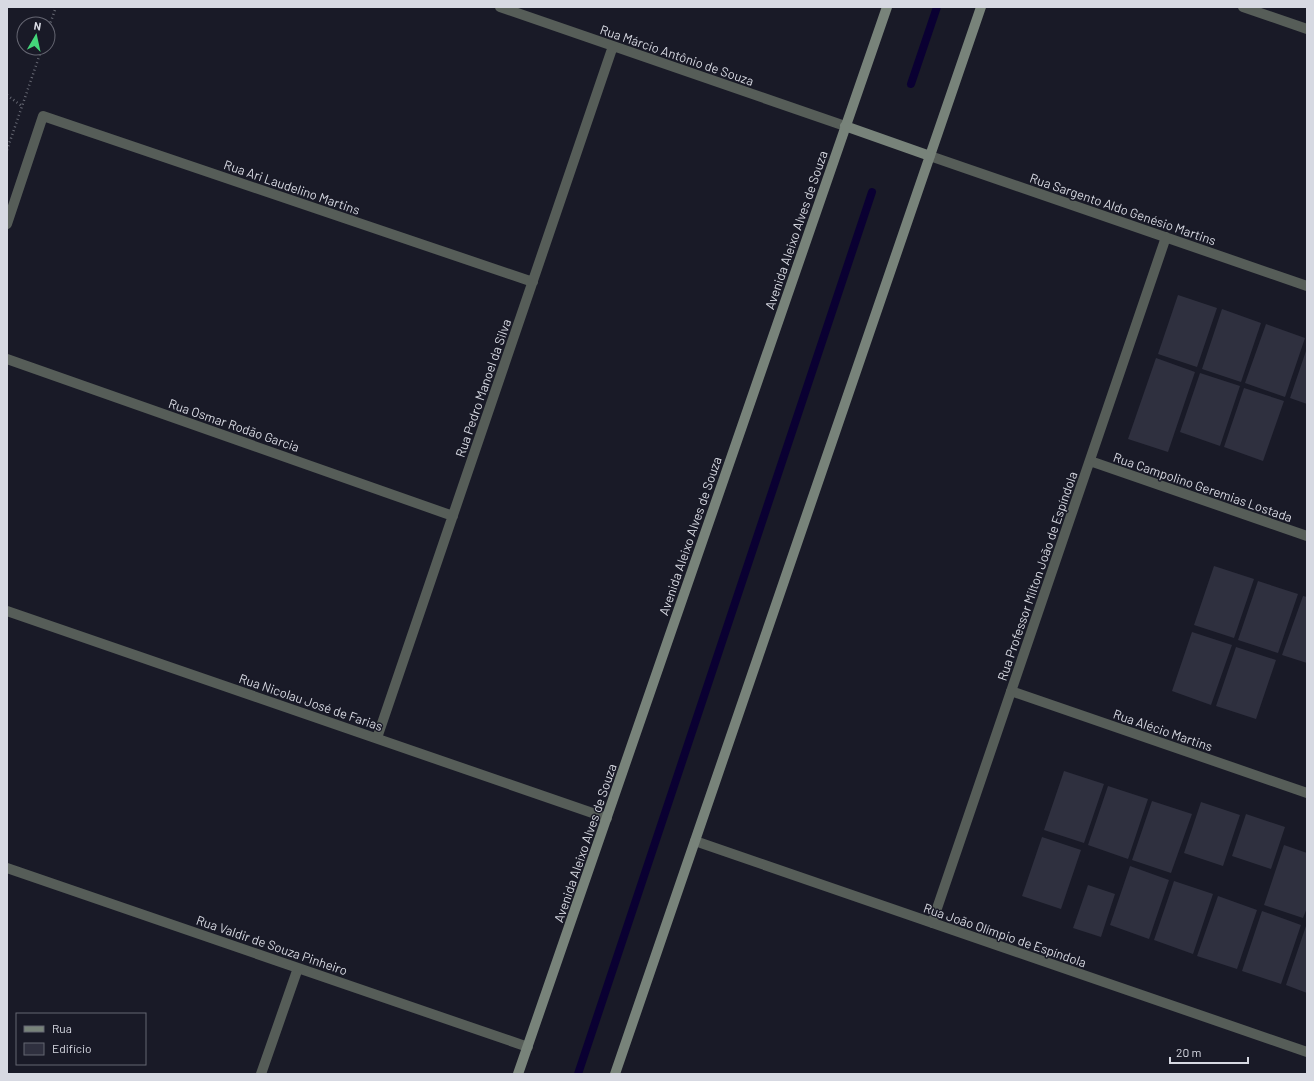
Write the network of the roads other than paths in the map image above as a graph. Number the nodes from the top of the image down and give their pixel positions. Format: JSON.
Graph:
{"nodes":[{"id":1,"x":500,"y":7,"type":"edge"},
{"id":2,"x":887,"y":7,"type":"edge"},
{"id":3,"x":981,"y":7,"type":"edge"},
{"id":4,"x":1246,"y":7,"type":"edge"},
{"id":5,"x":1307,"y":29,"type":"edge"},
{"id":6,"x":613,"y":46,"type":"junction"},
{"id":7,"x":845,"y":126,"type":"junction"},
{"id":8,"x":930,"y":156,"type":"junction"},
{"id":9,"x":7,"y":224,"type":"edge"},
{"id":10,"x":1166,"y":237,"type":"junction"},
{"id":11,"x":533,"y":282,"type":"junction"},
{"id":12,"x":1307,"y":286,"type":"edge"},
{"id":13,"x":7,"y":359,"type":"edge"},
{"id":14,"x":1090,"y":462,"type":"junction"},
{"id":15,"x":453,"y":516,"type":"junction"},
{"id":16,"x":1307,"y":536,"type":"edge"},
{"id":17,"x":7,"y":611,"type":"edge"},
{"id":18,"x":1011,"y":691,"type":"junction"},
{"id":19,"x":377,"y":738,"type":"junction"},
{"id":20,"x":1307,"y":793,"type":"edge"},
{"id":21,"x":607,"y":818,"type":"junction"},
{"id":22,"x":695,"y":841,"type":"junction"},
{"id":23,"x":7,"y":868,"type":"edge"},
{"id":24,"x":932,"y":923,"type":"junction"},
{"id":25,"x":298,"y":968,"type":"junction"},
{"id":26,"x":528,"y":1047,"type":"junction"},
{"id":27,"x":1307,"y":1052,"type":"edge"},
{"id":28,"x":261,"y":1074,"type":"edge"},
{"id":29,"x":518,"y":1074,"type":"edge"},
{"id":30,"x":615,"y":1074,"type":"edge"}],
"edges":[{"from":1,"to":6,"type":"street","name":"Rua Márcio Antônio de Souza"},
{"from":2,"to":7,"type":"street","name":"Avenida Aleixo Alves de Souza"},
{"from":3,"to":8,"type":"street"},
{"from":4,"to":5,"type":"street"},
{"from":6,"to":7,"type":"street","name":"Rua Márcio Antônio de Souza"},
{"from":6,"to":11,"type":"street","name":"Rua Pedro Manoel da Silva"},
{"from":7,"to":8,"type":"street"},
{"from":7,"to":21,"type":"street","name":"Avenida Aleixo Alves de Souza"},
{"from":8,"to":10,"type":"street","name":"Rua Sargento Aldo Genésio Martins"},
{"from":8,"to":22,"type":"street"},
{"from":9,"to":11,"type":"street","name":"Rua Ari Laudelino Martins"},
{"from":10,"to":12,"type":"street","name":"Rua Sargento Aldo Genésio Martins"},
{"from":10,"to":14,"type":"street","name":"Rua Professor Milton João de Espíndola"},
{"from":11,"to":15,"type":"street","name":"Rua Pedro Manoel da Silva"},
{"from":13,"to":15,"type":"street","name":"Rua Osmar Rodão Garcia"},
{"from":14,"to":16,"type":"street","name":"Rua Campolino Geremias Lostada"},
{"from":14,"to":18,"type":"street","name":"Rua Professor Milton João de Espíndola"},
{"from":15,"to":19,"type":"street","name":"Rua Pedro Manoel da Silva"},
{"from":17,"to":19,"type":"street","name":"Rua Nicolau José de Farias"},
{"from":18,"to":20,"type":"street","name":"Rua Alécio Martins"},
{"from":18,"to":24,"type":"street","name":"Rua Professor Milton João de Espíndola"},
{"from":19,"to":21,"type":"street","name":"Rua Nicolau José de Farias"},
{"from":21,"to":26,"type":"street","name":"Avenida Aleixo Alves de Souza"},
{"from":22,"to":24,"type":"street","name":"Rua João Olímpio de Espíndola"},
{"from":22,"to":30,"type":"street"},
{"from":23,"to":25,"type":"street","name":"Rua Valdir de Souza Pinheiro"},
{"from":24,"to":27,"type":"street","name":"Rua João Olímpio de Espíndola"},
{"from":25,"to":26,"type":"street","name":"Rua Valdir de Souza Pinheiro"},
{"from":25,"to":28,"type":"street"},
{"from":26,"to":29,"type":"street","name":"Avenida Aleixo Alves de Souza"}]}
